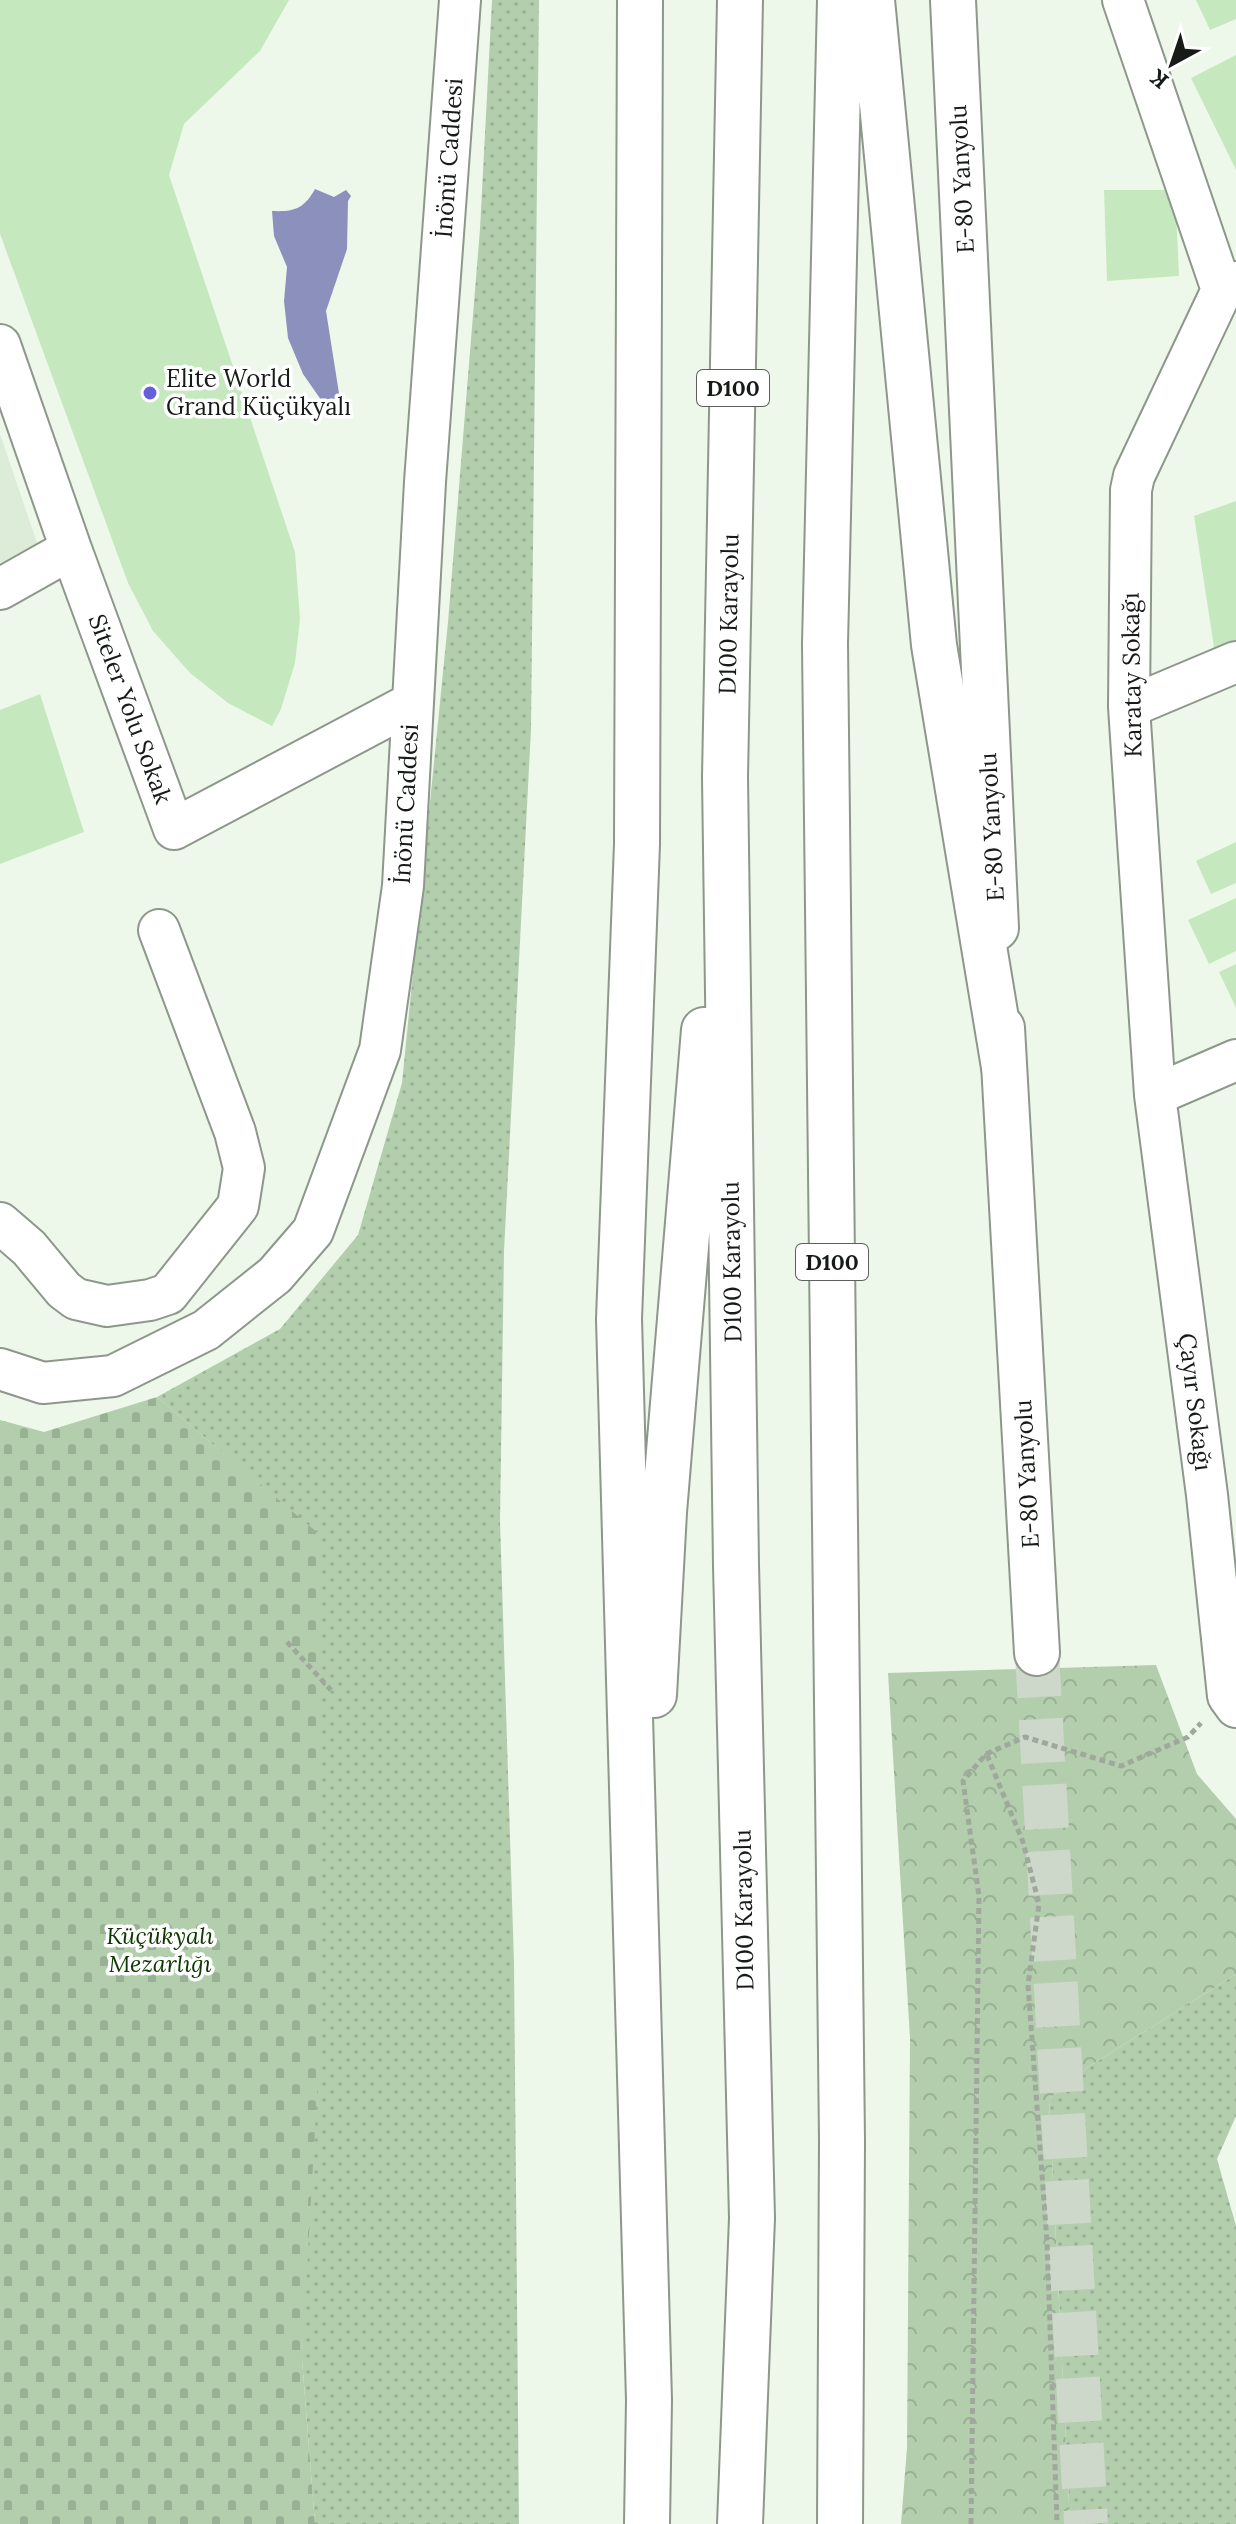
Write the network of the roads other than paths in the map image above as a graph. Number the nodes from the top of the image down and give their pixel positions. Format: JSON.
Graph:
{"nodes":[{"id":1,"x":460,"y":0,"type":"edge"},
{"id":2,"x":640,"y":0,"type":"edge"},
{"id":3,"x":740,"y":0,"type":"edge"},
{"id":4,"x":840,"y":0,"type":"edge"},
{"id":5,"x":872,"y":0,"type":"edge"},
{"id":6,"x":953,"y":0,"type":"edge"},
{"id":7,"x":1123,"y":0,"type":"edge"},
{"id":8,"x":1229,"y":286,"type":"edge"},
{"id":9,"x":0,"y":345,"type":"edge"},
{"id":10,"x":71,"y":549,"type":"junction"},
{"id":11,"x":0,"y":589,"type":"edge"},
{"id":12,"x":1236,"y":662,"type":"edge"},
{"id":13,"x":412,"y":703,"type":"junction"},
{"id":14,"x":1129,"y":707,"type":"junction"},
{"id":15,"x":725,"y":777,"type":"junction"},
{"id":16,"x":159,"y":930,"type":"dead end"},
{"id":17,"x":1236,"y":1060,"type":"edge"},
{"id":18,"x":1004,"y":1067,"type":"junction"},
{"id":19,"x":1155,"y":1095,"type":"junction"},
{"id":20,"x":0,"y":1223,"type":"edge"},
{"id":21,"x":0,"y":1369,"type":"edge"},
{"id":22,"x":1221,"y":1486,"type":"edge"},
{"id":23,"x":1037,"y":1653,"type":"tunnel mouth"},
{"id":24,"x":1232,"y":1702,"type":"edge"},
{"id":25,"x":637,"y":2005,"type":"junction"},
{"id":26,"x":647,"y":2524,"type":"edge"},
{"id":27,"x":740,"y":2524,"type":"edge"},
{"id":28,"x":840,"y":2524,"type":"edge"}],
"edges":[{"from":1,"to":13,"type":"street","name":"İnönü Caddesi"},
{"from":2,"to":25,"type":"main road"},
{"from":3,"to":15,"type":"main road","name":"D100 Karayolu","number":"D100"},
{"from":4,"to":28,"type":"main road","number":"D100"},
{"from":5,"to":18,"type":"main road"},
{"from":6,"to":18,"type":"main road","name":"E-80 Yanyolu"},
{"from":7,"to":8,"type":"street"},
{"from":8,"to":14,"type":"street","name":"Karatay Sokağı"},
{"from":9,"to":10,"type":"street"},
{"from":10,"to":11,"type":"street"},
{"from":10,"to":13,"type":"street","name":"Siteler Yolu Sokak"},
{"from":12,"to":14,"type":"street"},
{"from":13,"to":21,"type":"street","name":"İnönü Caddesi"},
{"from":14,"to":19,"type":"street","name":"Karatay Sokağı"},
{"from":15,"to":25,"type":"main road"},
{"from":15,"to":27,"type":"main road","name":"D100 Karayolu","number":"D100"},
{"from":16,"to":20,"type":"street"},
{"from":17,"to":19,"type":"street"},
{"from":18,"to":23,"type":"main road","name":"E-80 Yanyolu"},
{"from":19,"to":22,"type":"street","name":"Çayır Sokağı"},
{"from":22,"to":24,"type":"street","name":"Çayır Sokağı"},
{"from":25,"to":26,"type":"main road"}]}
